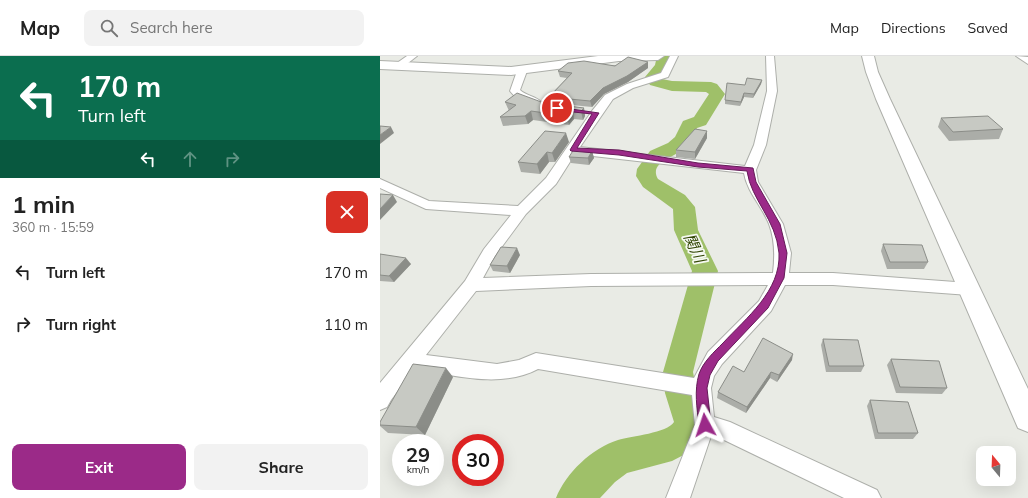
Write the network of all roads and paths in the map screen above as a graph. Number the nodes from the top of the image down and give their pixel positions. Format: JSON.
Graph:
{"nodes":[{"id":1,"x":413,"y":56,"type":"edge"},
{"id":2,"x":659,"y":56,"type":"edge"},
{"id":3,"x":668,"y":56,"type":"edge"},
{"id":4,"x":673,"y":56,"type":"edge"},
{"id":5,"x":770,"y":56,"type":"edge"},
{"id":6,"x":868,"y":56,"type":"edge"},
{"id":7,"x":1020,"y":56,"type":"edge"},
{"id":8,"x":1028,"y":61,"type":"edge"},
{"id":9,"x":380,"y":65,"type":"edge"},
{"id":10,"x":400,"y":65,"type":"junction"},
{"id":11,"x":522,"y":71,"type":"junction"},
{"id":12,"x":544,"y":104,"type":"edge"},
{"id":13,"x":573,"y":150,"type":"junction"},
{"id":14,"x":750,"y":170,"type":"junction"},
{"id":15,"x":380,"y":183,"type":"edge"},
{"id":16,"x":521,"y":211,"type":"junction"},
{"id":17,"x":780,"y":278,"type":"junction"},
{"id":18,"x":471,"y":285,"type":"junction"},
{"id":19,"x":969,"y":289,"type":"junction"},
{"id":20,"x":411,"y":361,"type":"junction"},
{"id":21,"x":685,"y":386,"type":"junction"},
{"id":22,"x":381,"y":397,"type":"edge"},
{"id":23,"x":1028,"y":419,"type":"edge"},
{"id":24,"x":705,"y":425,"type":"junction"},
{"id":25,"x":678,"y":498,"type":"edge"},
{"id":26,"x":869,"y":498,"type":"edge"}],
"edges":[{"from":1,"to":10,"type":"street"},
{"from":2,"to":3,"type":"street"},
{"from":2,"to":11,"type":"street"},
{"from":3,"to":4,"type":"street"},
{"from":4,"to":13,"type":"street"},
{"from":5,"to":14,"type":"street"},
{"from":6,"to":19,"type":"street"},
{"from":7,"to":8,"type":"street"},
{"from":9,"to":10,"type":"street"},
{"from":10,"to":11,"type":"street"},
{"from":11,"to":12,"type":"street"},
{"from":13,"to":14,"type":"street"},
{"from":13,"to":16,"type":"street"},
{"from":14,"to":17,"type":"street"},
{"from":15,"to":16,"type":"street"},
{"from":16,"to":18,"type":"street"},
{"from":17,"to":18,"type":"street"},
{"from":17,"to":19,"type":"street"},
{"from":17,"to":21,"type":"street"},
{"from":18,"to":20,"type":"street"},
{"from":19,"to":23,"type":"street"},
{"from":20,"to":21,"type":"street"},
{"from":20,"to":22,"type":"street"},
{"from":21,"to":24,"type":"street"},
{"from":24,"to":25,"type":"street"},
{"from":24,"to":26,"type":"street"}]}
